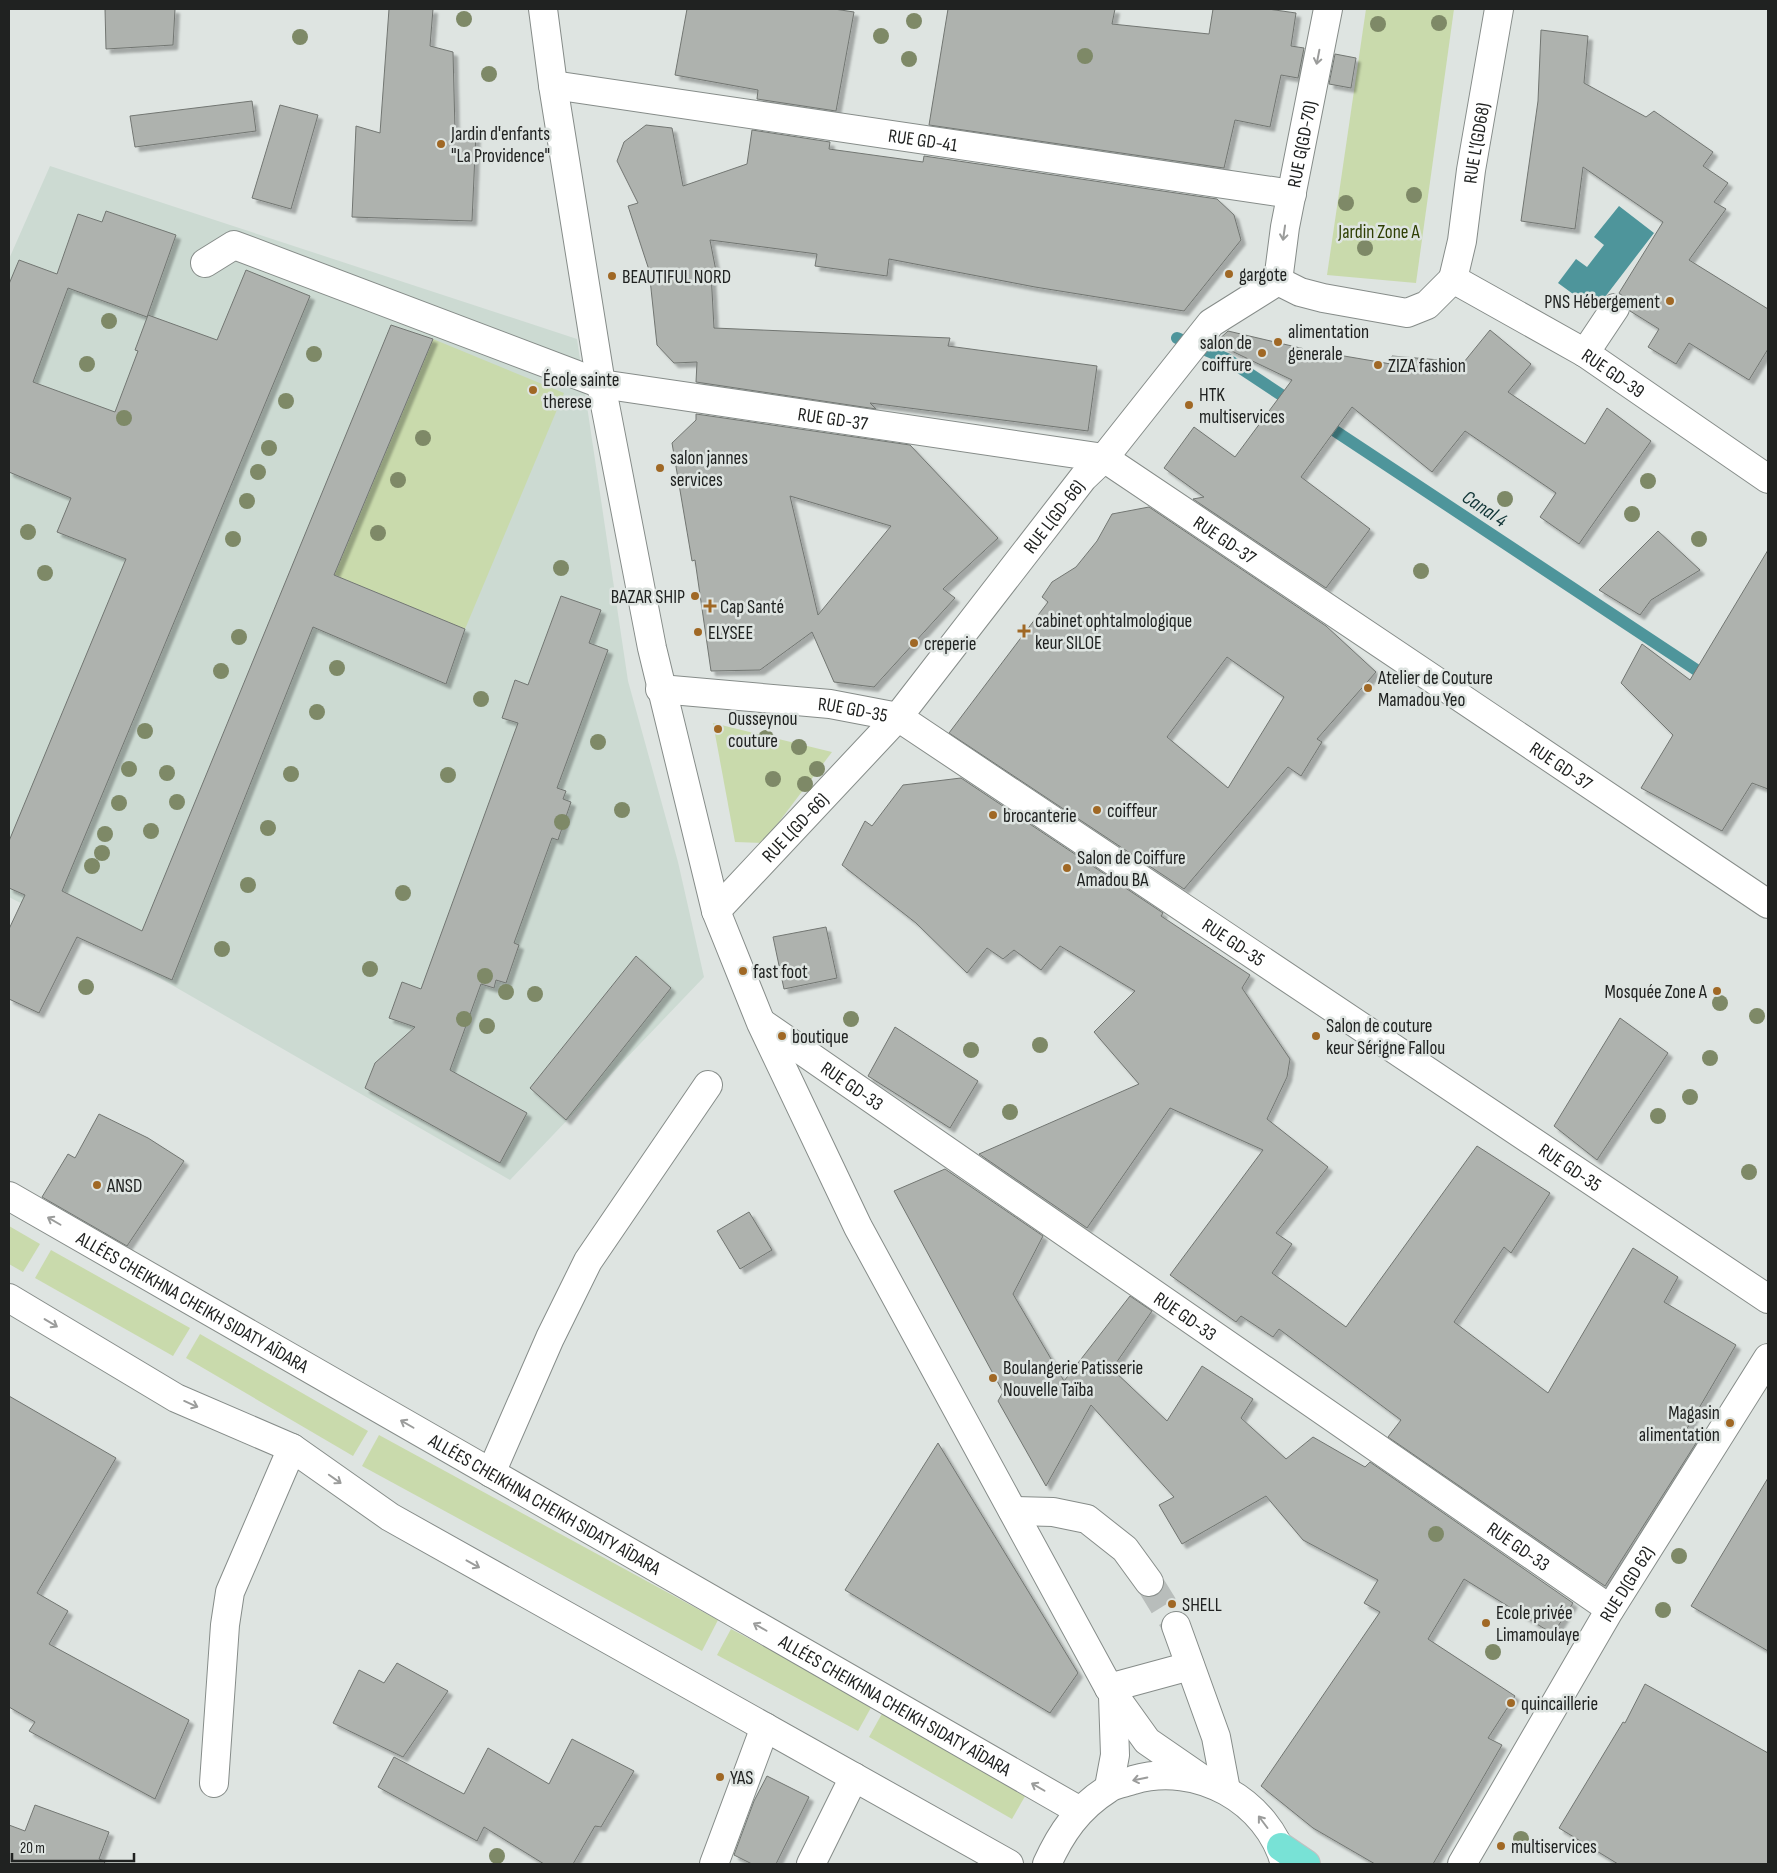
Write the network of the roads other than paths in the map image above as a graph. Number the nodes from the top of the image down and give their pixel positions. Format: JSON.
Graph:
{"nodes":[{"id":1,"x":543,"y":9,"type":"edge"},
{"id":2,"x":1328,"y":9,"type":"edge"},
{"id":3,"x":1500,"y":9,"type":"edge"},
{"id":4,"x":553,"y":85,"type":"junction"},
{"id":5,"x":1292,"y":194,"type":"junction"},
{"id":6,"x":205,"y":263,"type":"dead end"},
{"id":7,"x":1453,"y":279,"type":"junction"},
{"id":8,"x":1278,"y":281,"type":"junction"},
{"id":9,"x":1615,"y":308,"type":"dead end"},
{"id":10,"x":1585,"y":353,"type":"junction"},
{"id":11,"x":602,"y":384,"type":"junction"},
{"id":12,"x":1104,"y":458,"type":"junction"},
{"id":13,"x":1768,"y":479,"type":"edge"},
{"id":14,"x":660,"y":688,"type":"junction"},
{"id":15,"x":898,"y":717,"type":"junction"},
{"id":16,"x":1768,"y":904,"type":"edge"},
{"id":17,"x":716,"y":911,"type":"junction"},
{"id":18,"x":762,"y":1023,"type":"junction"},
{"id":19,"x":708,"y":1085,"type":"dead end"},
{"id":20,"x":9,"y":1196,"type":"edge"},
{"id":21,"x":9,"y":1298,"type":"edge"},
{"id":22,"x":1768,"y":1299,"type":"edge"},
{"id":23,"x":1768,"y":1358,"type":"edge"},
{"id":24,"x":292,"y":1448,"type":"junction"},
{"id":25,"x":491,"y":1473,"type":"junction"},
{"id":26,"x":1013,"y":1512,"type":"junction"},
{"id":27,"x":1149,"y":1582,"type":"tunnel mouth"},
{"id":28,"x":1610,"y":1609,"type":"junction"},
{"id":29,"x":1176,"y":1626,"type":"tunnel mouth"},
{"id":30,"x":1190,"y":1666,"type":"junction"},
{"id":31,"x":1111,"y":1692,"type":"junction"},
{"id":32,"x":765,"y":1727,"type":"junction"},
{"id":33,"x":854,"y":1777,"type":"junction"},
{"id":34,"x":214,"y":1783,"type":"dead end"},
{"id":35,"x":1215,"y":1785,"type":"junction"},
{"id":36,"x":1109,"y":1787,"type":"junction"},
{"id":37,"x":1080,"y":1811,"type":"junction"},
{"id":38,"x":1283,"y":1856,"type":"edge"},
{"id":39,"x":714,"y":1864,"type":"edge"},
{"id":40,"x":811,"y":1864,"type":"edge"},
{"id":41,"x":1009,"y":1864,"type":"edge"},
{"id":42,"x":1046,"y":1864,"type":"edge"},
{"id":43,"x":1306,"y":1864,"type":"edge"},
{"id":44,"x":1462,"y":1864,"type":"edge"}],
"edges":[{"from":1,"to":4,"type":"street"},
{"from":2,"to":5,"type":"street","name":"RUE G(GD-70)","one_way":true},
{"from":3,"to":7,"type":"street","name":"RUE L'(GD68)"},
{"from":4,"to":5,"type":"street","name":"RUE GD-41"},
{"from":4,"to":11,"type":"street"},
{"from":5,"to":8,"type":"street","name":"RUE G(GD-70)","one_way":true},
{"from":6,"to":11,"type":"street","name":"RUE GD-37"},
{"from":7,"to":8,"type":"street"},
{"from":7,"to":10,"type":"street","name":"RUE GD-39"},
{"from":8,"to":12,"type":"street","name":"RUE L(GD-66)"},
{"from":9,"to":10,"type":"street"},
{"from":10,"to":13,"type":"street","name":"RUE GD-39"},
{"from":11,"to":12,"type":"street","name":"RUE GD-37"},
{"from":11,"to":14,"type":"street"},
{"from":12,"to":15,"type":"street","name":"RUE L(GD-66)"},
{"from":12,"to":16,"type":"street","name":"RUE GD-37"},
{"from":14,"to":15,"type":"street","name":"RUE GD-35"},
{"from":14,"to":17,"type":"street"},
{"from":15,"to":17,"type":"street","name":"RUE L(GD-66)"},
{"from":15,"to":22,"type":"street","name":"RUE GD-35"},
{"from":17,"to":18,"type":"street"},
{"from":18,"to":26,"type":"street"},
{"from":18,"to":28,"type":"street","name":"RUE GD-33"},
{"from":19,"to":25,"type":"street"},
{"from":25,"to":20,"type":"street","name":"ALLÉES CHEIKHNA CHEIKH SIDATY AÎDARA","one_way":true},
{"from":21,"to":24,"type":"street","one_way":true},
{"from":23,"to":28,"type":"street","name":"RUE D(GD 62)"},
{"from":24,"to":32,"type":"street","one_way":true},
{"from":24,"to":34,"type":"street"},
{"from":37,"to":25,"type":"street","name":"ALLÉES CHEIKHNA CHEIKH SIDATY AÎDARA","one_way":true},
{"from":26,"to":27,"type":"street"},
{"from":26,"to":31,"type":"street"},
{"from":28,"to":44,"type":"street","name":"RUE D(GD 62)"},
{"from":29,"to":30,"type":"street"},
{"from":30,"to":31,"type":"street"},
{"from":30,"to":35,"type":"street"},
{"from":31,"to":35,"type":"street"},
{"from":31,"to":36,"type":"street"},
{"from":32,"to":33,"type":"street"},
{"from":32,"to":39,"type":"street"},
{"from":33,"to":40,"type":"street"},
{"from":33,"to":41,"type":"street"},
{"from":35,"to":36,"type":"street","one_way":true},
{"from":38,"to":35,"type":"street","one_way":true},
{"from":36,"to":37,"type":"street"},
{"from":37,"to":42,"type":"street"},
{"from":38,"to":43,"type":"main road"}]}
